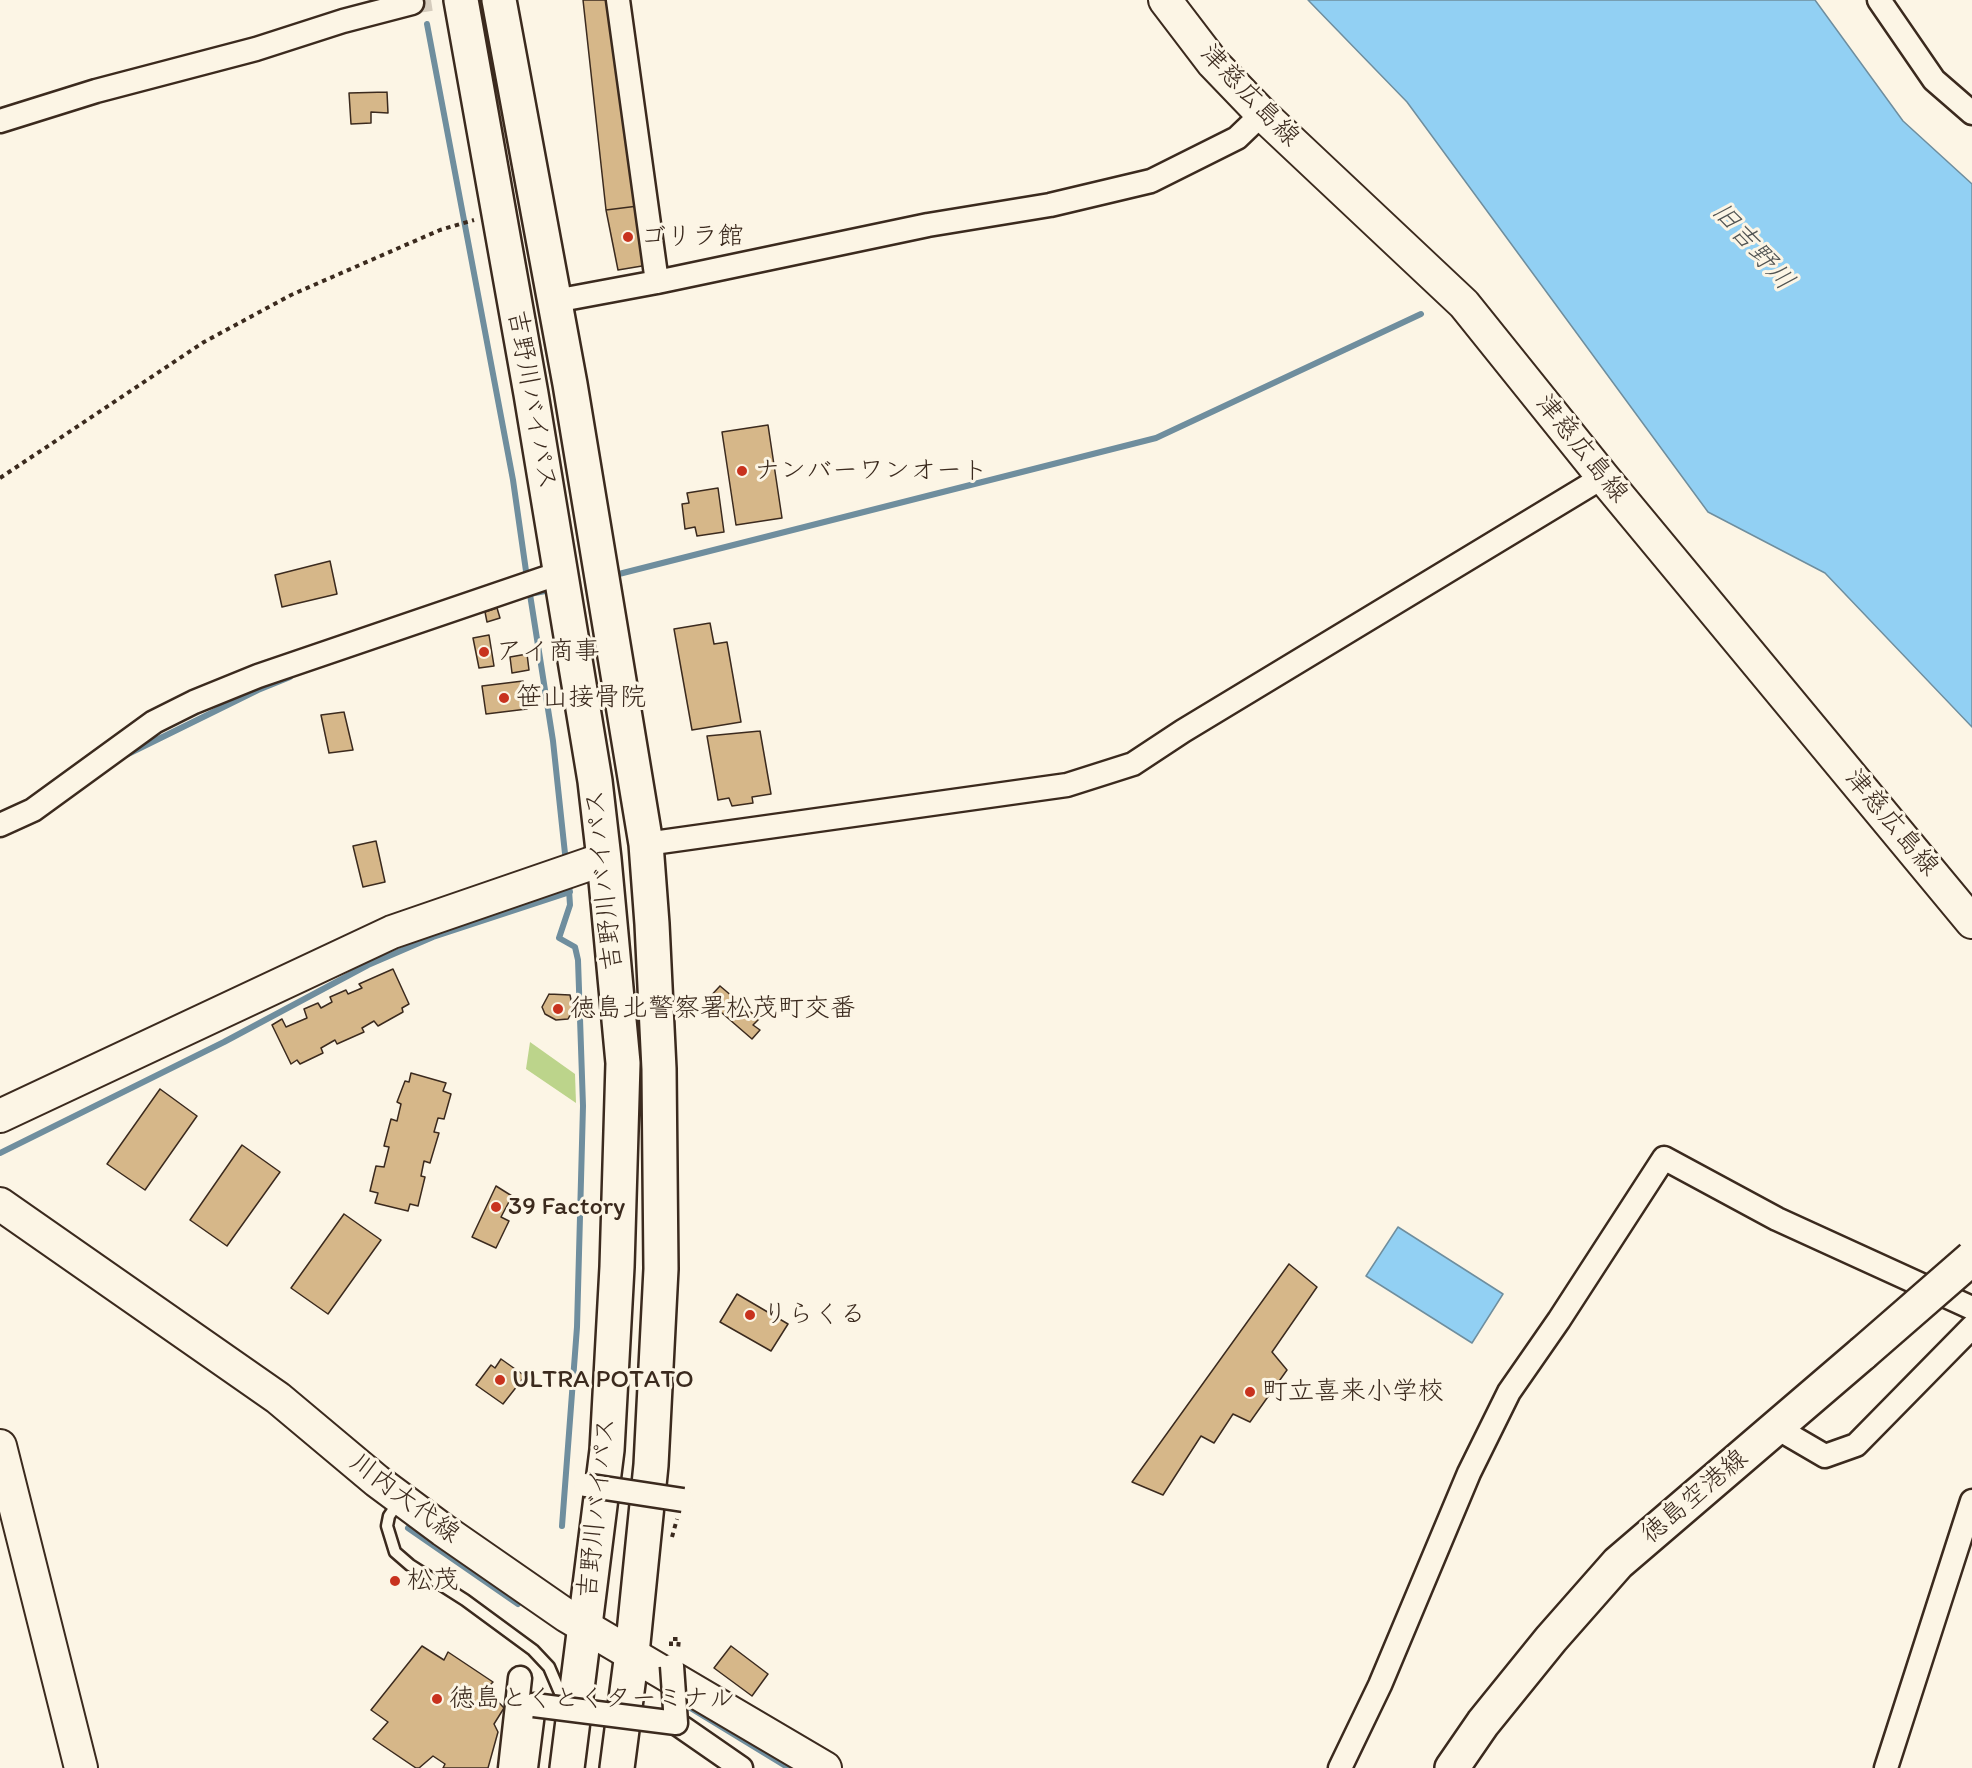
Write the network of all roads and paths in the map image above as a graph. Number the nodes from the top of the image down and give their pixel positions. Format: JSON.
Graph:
{"nodes":[{"id":1,"x":460,"y":0,"type":"edge"},
{"id":2,"x":499,"y":0,"type":"edge"},
{"id":3,"x":618,"y":0,"type":"edge"},
{"id":4,"x":1165,"y":0,"type":"edge"},
{"id":5,"x":1879,"y":0,"type":"edge"},
{"id":6,"x":412,"y":3,"type":"dead end"},
{"id":7,"x":1972,"y":113,"type":"edge"},
{"id":8,"x":1263,"y":114,"type":"junction"},
{"id":9,"x":0,"y":121,"type":"edge"},
{"id":10,"x":498,"y":216,"type":"junction"},
{"id":11,"x":657,"y":282,"type":"junction"},
{"id":12,"x":555,"y":301,"type":"junction"},
{"id":13,"x":1602,"y":477,"type":"junction"},
{"id":14,"x":0,"y":478,"type":"edge"},
{"id":15,"x":560,"y":573,"type":"junction"},
{"id":16,"x":0,"y":825,"type":"edge"},
{"id":17,"x":646,"y":843,"type":"junction"},
{"id":18,"x":604,"y":859,"type":"junction"},
{"id":19,"x":1972,"y":922,"type":"edge"},
{"id":20,"x":0,"y":1116,"type":"edge"},
{"id":21,"x":0,"y":1204,"type":"edge"},
{"id":22,"x":1972,"y":1258,"type":"edge"},
{"id":23,"x":1972,"y":1308,"type":"edge"},
{"id":24,"x":1972,"y":1327,"type":"edge"},
{"id":25,"x":1777,"y":1428,"type":"junction"},
{"id":26,"x":0,"y":1446,"type":"edge"},
{"id":27,"x":585,"y":1485,"type":"dead end"},
{"id":28,"x":401,"y":1499,"type":"junction"},
{"id":29,"x":683,"y":1500,"type":"dead end"},
{"id":30,"x":1972,"y":1501,"type":"edge"},
{"id":31,"x":586,"y":1626,"type":"junction"},
{"id":32,"x":632,"y":1653,"type":"junction"},
{"id":33,"x":672,"y":1666,"type":"dead end"},
{"id":34,"x":520,"y":1678,"type":"dead end"},
{"id":35,"x":673,"y":1728,"type":"junction"},
{"id":36,"x":572,"y":1731,"type":"junction"},
{"id":37,"x":81,"y":1768,"type":"edge"},
{"id":38,"x":510,"y":1768,"type":"edge"},
{"id":39,"x":526,"y":1768,"type":"edge"},
{"id":40,"x":567,"y":1768,"type":"edge"},
{"id":41,"x":617,"y":1768,"type":"edge"},
{"id":42,"x":718,"y":1768,"type":"edge"},
{"id":43,"x":741,"y":1768,"type":"edge"},
{"id":44,"x":825,"y":1768,"type":"edge"},
{"id":45,"x":1340,"y":1768,"type":"edge"},
{"id":46,"x":1452,"y":1768,"type":"edge"},
{"id":47,"x":1886,"y":1768,"type":"edge"}],
"edges":[{"from":1,"to":10,"type":"main road","name":"吉野川バイパス"},
{"from":2,"to":12,"type":"main road","name":"吉野川バイパス"},
{"from":3,"to":11,"type":"street"},
{"from":4,"to":8,"type":"main road","name":"津慈広島線"},
{"from":5,"to":7,"type":"street"},
{"from":6,"to":9,"type":"street"},
{"from":8,"to":11,"type":"street"},
{"from":8,"to":13,"type":"main road","name":"津慈広島線"},
{"from":10,"to":14,"type":"path"},
{"from":10,"to":15,"type":"main road","name":"吉野川バイパス"},
{"from":11,"to":12,"type":"street"},
{"from":12,"to":17,"type":"main road","name":"吉野川バイパス"},
{"from":13,"to":17,"type":"street"},
{"from":13,"to":19,"type":"main road","name":"津慈広島線"},
{"from":15,"to":16,"type":"street"},
{"from":15,"to":18,"type":"main road","name":"吉野川バイパス"},
{"from":17,"to":32,"type":"main road","name":"吉野川バイパス"},
{"from":18,"to":20,"type":"main road"},
{"from":18,"to":31,"type":"main road","name":"吉野川バイパス"},
{"from":21,"to":28,"type":"main road","name":"川内大代線"},
{"from":22,"to":25,"type":"main road","name":"徳島空港線","bridge":true},
{"from":23,"to":45,"type":"street"},
{"from":24,"to":25,"type":"street"},
{"from":25,"to":46,"type":"main road","name":"徳島空港線"},
{"from":26,"to":37,"type":"main road"},
{"from":27,"to":29,"type":"street","bridge":true},
{"from":28,"to":31,"type":"main road","name":"川内大代線"},
{"from":28,"to":36,"type":"lane"},
{"from":30,"to":47,"type":"street"},
{"from":31,"to":32,"type":"main road","name":"川内大代線"},
{"from":31,"to":36,"type":"main road","name":"吉野川バイパス"},
{"from":32,"to":41,"type":"main road","name":"吉野川バイパス"},
{"from":32,"to":44,"type":"main road","name":"川内大代線"},
{"from":33,"to":35,"type":"street","bridge":true},
{"from":34,"to":38,"type":"street"},
{"from":35,"to":39,"type":"street","bridge":true},
{"from":35,"to":42,"type":"street"},
{"from":35,"to":43,"type":"street"},
{"from":36,"to":40,"type":"main road","name":"吉野川バイパス"}]}
